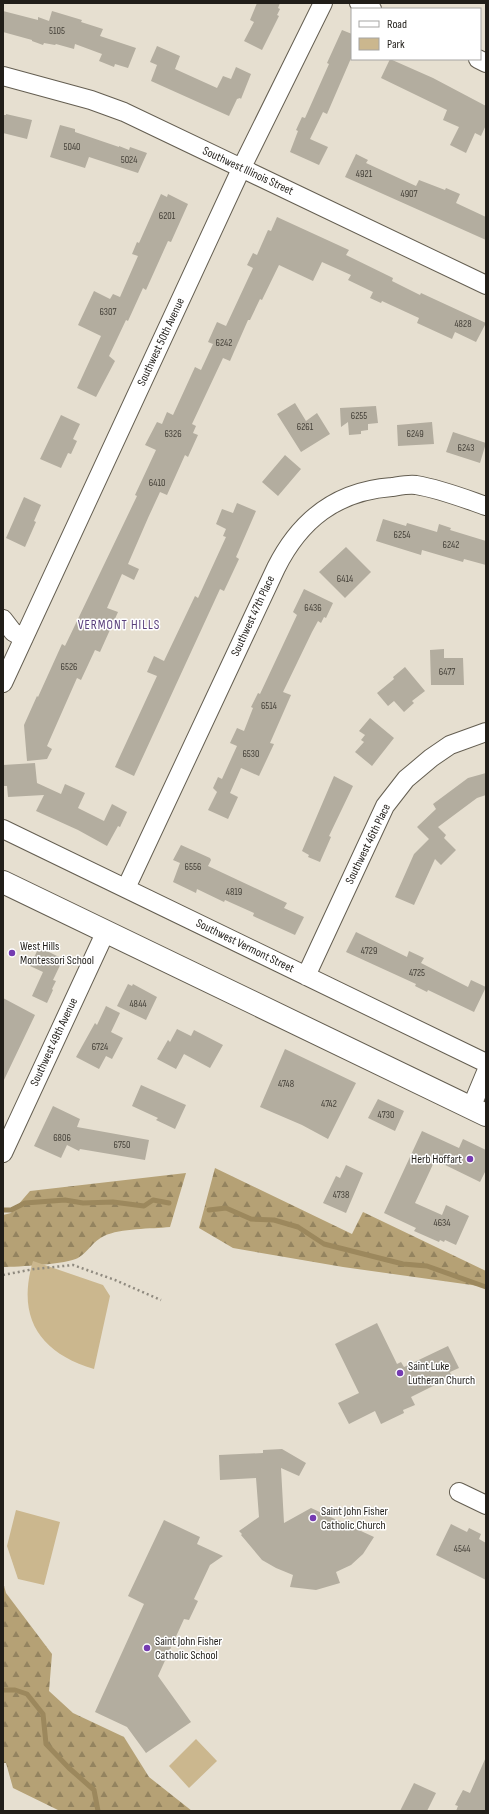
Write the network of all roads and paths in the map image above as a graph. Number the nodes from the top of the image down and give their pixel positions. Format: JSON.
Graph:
{"nodes":[{"id":1,"x":323,"y":3,"type":"edge"},
{"id":2,"x":359,"y":3,"type":"edge"},
{"id":3,"x":370,"y":8,"type":"edge"},
{"id":4,"x":3,"y":76,"type":"edge"},
{"id":5,"x":242,"y":168,"type":"junction"},
{"id":6,"x":486,"y":285,"type":"edge"},
{"id":7,"x":486,"y":506,"type":"edge"},
{"id":8,"x":3,"y":619,"type":"edge"},
{"id":9,"x":24,"y":638,"type":"junction"},
{"id":10,"x":3,"y":683,"type":"edge"},
{"id":11,"x":486,"y":732,"type":"edge"},
{"id":12,"x":3,"y":829,"type":"edge"},
{"id":13,"x":3,"y":882,"type":"edge"},
{"id":14,"x":126,"y":888,"type":"junction"},
{"id":15,"x":106,"y":931,"type":"junction"},
{"id":16,"x":306,"y":976,"type":"junction"},
{"id":17,"x":486,"y":1063,"type":"edge"},
{"id":18,"x":486,"y":1072,"type":"edge"},
{"id":19,"x":478,"y":1112,"type":"edge"},
{"id":20,"x":3,"y":1153,"type":"edge"},
{"id":21,"x":3,"y":1275,"type":"edge"},
{"id":22,"x":162,"y":1300,"type":"dead end"},
{"id":23,"x":459,"y":1492,"type":"dead end"},
{"id":24,"x":486,"y":1505,"type":"edge"}],
"edges":[{"from":1,"to":5,"type":"street","name":"Southwest 50th Avenue"},
{"from":2,"to":3,"type":"street"},
{"from":4,"to":5,"type":"street","name":"Southwest Illinois Street"},
{"from":5,"to":6,"type":"street","name":"Southwest Illinois Street"},
{"from":5,"to":9,"type":"street","name":"Southwest 50th Avenue"},
{"from":7,"to":14,"type":"street","name":"Southwest 47th Place"},
{"from":8,"to":9,"type":"street"},
{"from":9,"to":10,"type":"street","name":"Southwest 50th Avenue"},
{"from":11,"to":16,"type":"street","name":"Southwest 46th Place"},
{"from":12,"to":14,"type":"street","name":"Southwest Vermont Street"},
{"from":13,"to":15,"type":"main road"},
{"from":14,"to":16,"type":"street","name":"Southwest Vermont Street"},
{"from":15,"to":19,"type":"main road"},
{"from":15,"to":20,"type":"street","name":"Southwest 49th Avenue"},
{"from":16,"to":17,"type":"street","name":"Southwest Vermont Street"},
{"from":18,"to":19,"type":"street"},
{"from":21,"to":22,"type":"path"},
{"from":23,"to":24,"type":"street"}]}
